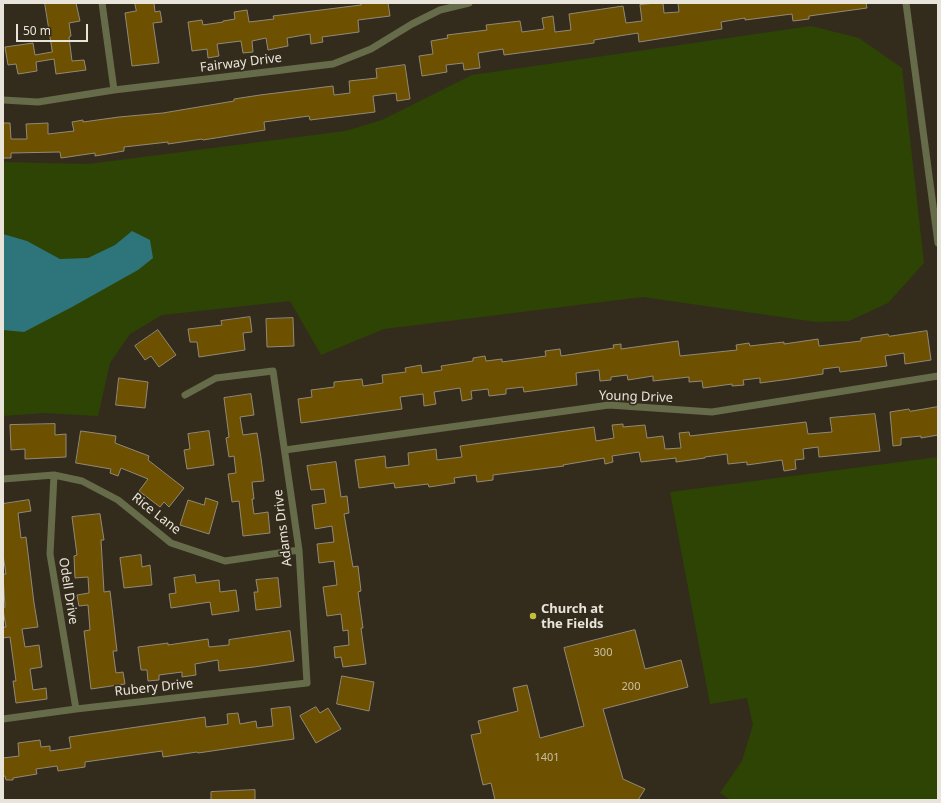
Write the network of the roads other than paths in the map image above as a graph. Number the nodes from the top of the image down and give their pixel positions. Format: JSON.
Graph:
{"nodes":[{"id":1,"x":102,"y":3,"type":"edge"},
{"id":2,"x":469,"y":3,"type":"edge"},
{"id":3,"x":906,"y":3,"type":"edge"},
{"id":4,"x":114,"y":90,"type":"junction"},
{"id":5,"x":3,"y":100,"type":"edge"},
{"id":6,"x":938,"y":243,"type":"edge"},
{"id":7,"x":938,"y":376,"type":"edge"},
{"id":8,"x":185,"y":395,"type":"dead end"},
{"id":9,"x":285,"y":450,"type":"junction"},
{"id":10,"x":54,"y":475,"type":"junction"},
{"id":11,"x":3,"y":479,"type":"edge"},
{"id":12,"x":299,"y":550,"type":"junction"},
{"id":13,"x":307,"y":683,"type":"joint"},
{"id":14,"x":76,"y":709,"type":"junction"},
{"id":15,"x":3,"y":719,"type":"edge"}],
"edges":[{"from":1,"to":4,"type":"street"},
{"from":2,"to":4,"type":"street","name":"Fairway Drive"},
{"from":3,"to":6,"type":"street"},
{"from":4,"to":5,"type":"street","name":"Fairway Drive"},
{"from":7,"to":9,"type":"street","name":"Young Drive"},
{"from":8,"to":9,"type":"street","name":"Adams Drive"},
{"from":9,"to":12,"type":"street","name":"Adams Drive"},
{"from":10,"to":11,"type":"street","name":"Rice Lane"},
{"from":10,"to":12,"type":"street","name":"Rice Lane"},
{"from":10,"to":14,"type":"street","name":"Odell Drive"},
{"from":12,"to":13,"type":"street","name":"Adams Drive"},
{"from":13,"to":14,"type":"street","name":"Rubery Drive"},
{"from":14,"to":15,"type":"street","name":"Rubery Drive"}]}
